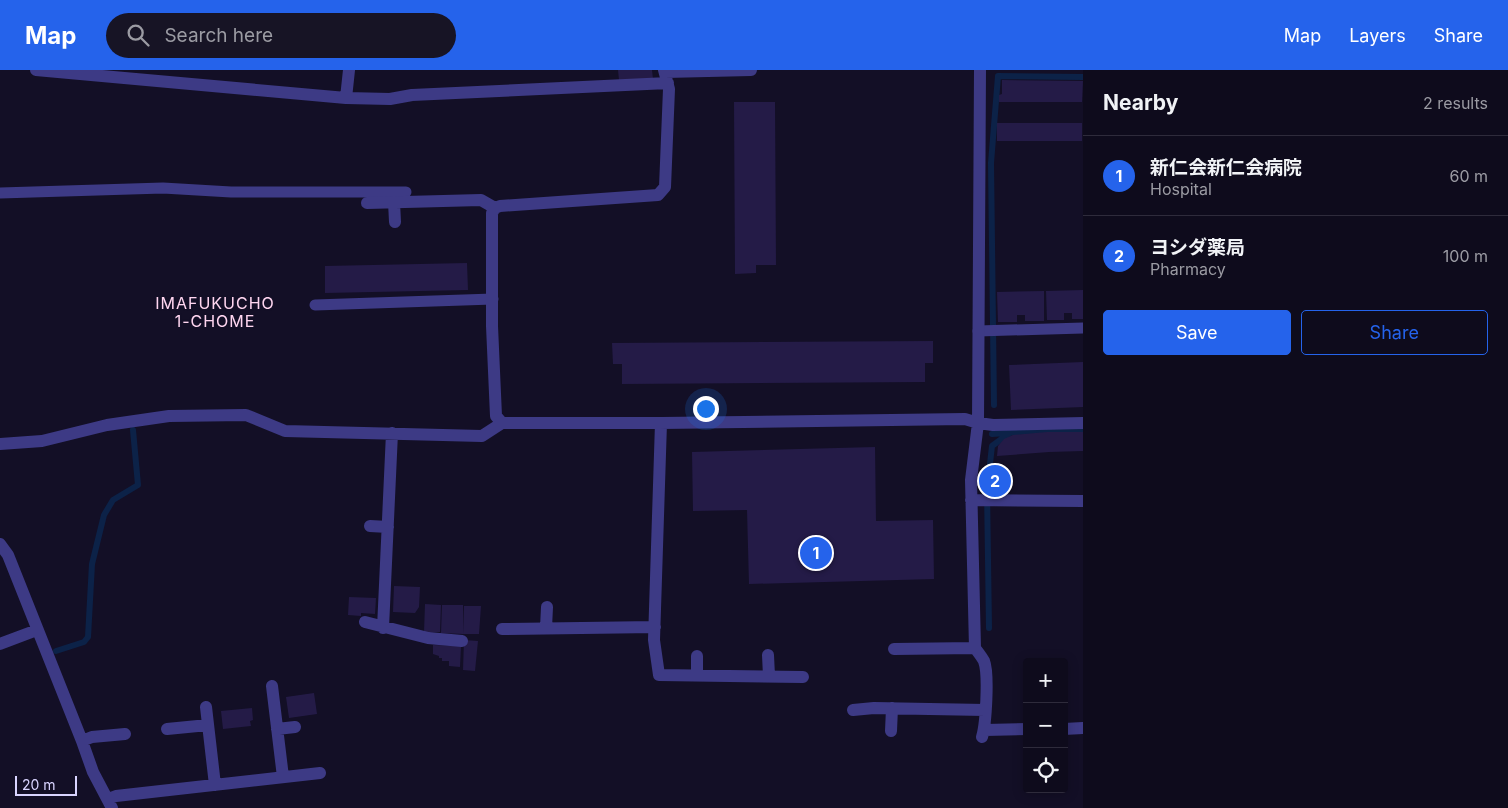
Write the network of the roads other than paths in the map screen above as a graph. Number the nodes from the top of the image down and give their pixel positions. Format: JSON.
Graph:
{"nodes":[{"id":1,"x":36,"y":70,"type":"edge"},
{"id":2,"x":349,"y":70,"type":"edge"},
{"id":3,"x":751,"y":70,"type":"edge"},
{"id":4,"x":980,"y":70,"type":"edge"},
{"id":5,"x":152,"y":75,"type":"edge"},
{"id":6,"x":666,"y":75,"type":"edge"},
{"id":7,"x":346,"y":98,"type":"junction"},
{"id":8,"x":406,"y":192,"type":"dead end"},
{"id":9,"x":0,"y":193,"type":"edge"},
{"id":10,"x":394,"y":202,"type":"junction"},
{"id":11,"x":367,"y":203,"type":"dead end"},
{"id":12,"x":494,"y":208,"type":"junction"},
{"id":13,"x":395,"y":222,"type":"dead end"},
{"id":14,"x":493,"y":299,"type":"junction"},
{"id":15,"x":315,"y":305,"type":"dead end"},
{"id":16,"x":1083,"y":328,"type":"edge"},
{"id":17,"x":988,"y":331,"type":"junction"},
{"id":18,"x":1083,"y":422,"type":"edge"},
{"id":19,"x":502,"y":423,"type":"junction"},
{"id":20,"x":661,"y":424,"type":"junction"},
{"id":21,"x":978,"y":424,"type":"junction"},
{"id":22,"x":392,"y":433,"type":"junction"},
{"id":23,"x":0,"y":444,"type":"edge"},
{"id":24,"x":981,"y":500,"type":"junction"},
{"id":25,"x":1083,"y":501,"type":"edge"},
{"id":26,"x":370,"y":526,"type":"dead end"},
{"id":27,"x":388,"y":527,"type":"junction"},
{"id":28,"x":0,"y":544,"type":"edge"},
{"id":29,"x":546,"y":608,"type":"dead end"},
{"id":30,"x":365,"y":622,"type":"dead end"},
{"id":31,"x":383,"y":628,"type":"junction"},
{"id":32,"x":546,"y":628,"type":"junction"},
{"id":33,"x":655,"y":628,"type":"junction"},
{"id":34,"x":502,"y":629,"type":"dead end"},
{"id":35,"x":38,"y":630,"type":"junction"},
{"id":36,"x":462,"y":640,"type":"dead end"},
{"id":37,"x":0,"y":644,"type":"edge"},
{"id":38,"x":894,"y":648,"type":"dead end"},
{"id":39,"x":975,"y":648,"type":"junction"},
{"id":40,"x":768,"y":655,"type":"dead end"},
{"id":41,"x":697,"y":656,"type":"dead end"},
{"id":42,"x":697,"y":674,"type":"junction"},
{"id":43,"x":768,"y":676,"type":"junction"},
{"id":44,"x":803,"y":677,"type":"dead end"},
{"id":45,"x":272,"y":686,"type":"dead end"},
{"id":46,"x":206,"y":707,"type":"dead end"},
{"id":47,"x":892,"y":708,"type":"junction"},
{"id":48,"x":853,"y":710,"type":"dead end"},
{"id":49,"x":985,"y":710,"type":"junction"},
{"id":50,"x":208,"y":725,"type":"junction"},
{"id":51,"x":295,"y":727,"type":"dead end"},
{"id":52,"x":1068,"y":728,"type":"edge"},
{"id":53,"x":1083,"y":728,"type":"edge"},
{"id":54,"x":167,"y":729,"type":"dead end"},
{"id":55,"x":277,"y":729,"type":"junction"},
{"id":56,"x":1023,"y":729,"type":"edge"},
{"id":57,"x":891,"y":730,"type":"dead end"},
{"id":58,"x":125,"y":734,"type":"dead end"},
{"id":59,"x":82,"y":741,"type":"junction"},
{"id":60,"x":320,"y":773,"type":"dead end"},
{"id":61,"x":283,"y":777,"type":"junction"},
{"id":62,"x":215,"y":785,"type":"junction"},
{"id":63,"x":110,"y":804,"type":"edge"}],
"edges":[{"from":1,"to":5,"type":"street"},
{"from":2,"to":7,"type":"street"},
{"from":3,"to":6,"type":"street"},
{"from":4,"to":17,"type":"street"},
{"from":5,"to":7,"type":"street"},
{"from":6,"to":7,"type":"street"},
{"from":6,"to":12,"type":"street"},
{"from":8,"to":9,"type":"lane"},
{"from":10,"to":11,"type":"street"},
{"from":10,"to":12,"type":"street"},
{"from":10,"to":13,"type":"street"},
{"from":12,"to":14,"type":"street"},
{"from":14,"to":15,"type":"lane"},
{"from":14,"to":19,"type":"street"},
{"from":16,"to":17,"type":"lane"},
{"from":17,"to":21,"type":"street"},
{"from":18,"to":21,"type":"street"},
{"from":19,"to":20,"type":"street"},
{"from":19,"to":22,"type":"street"},
{"from":20,"to":21,"type":"street"},
{"from":20,"to":33,"type":"street"},
{"from":21,"to":24,"type":"street"},
{"from":22,"to":23,"type":"street"},
{"from":22,"to":27,"type":"street"},
{"from":24,"to":25,"type":"street"},
{"from":24,"to":39,"type":"street"},
{"from":26,"to":27,"type":"street"},
{"from":27,"to":31,"type":"street"},
{"from":28,"to":35,"type":"street"},
{"from":29,"to":32,"type":"street"},
{"from":30,"to":31,"type":"street"},
{"from":31,"to":36,"type":"street"},
{"from":32,"to":33,"type":"street"},
{"from":32,"to":34,"type":"street"},
{"from":33,"to":42,"type":"street"},
{"from":35,"to":37,"type":"street"},
{"from":35,"to":59,"type":"street"},
{"from":38,"to":39,"type":"street"},
{"from":39,"to":49,"type":"street"},
{"from":40,"to":43,"type":"street"},
{"from":41,"to":42,"type":"street"},
{"from":42,"to":43,"type":"street"},
{"from":43,"to":44,"type":"street"},
{"from":45,"to":55,"type":"street"},
{"from":46,"to":50,"type":"street"},
{"from":47,"to":48,"type":"street"},
{"from":47,"to":49,"type":"street"},
{"from":47,"to":57,"type":"street"},
{"from":49,"to":56,"type":"street"},
{"from":50,"to":54,"type":"street"},
{"from":50,"to":62,"type":"street"},
{"from":51,"to":55,"type":"street"},
{"from":52,"to":53,"type":"street"},
{"from":55,"to":61,"type":"street"},
{"from":58,"to":59,"type":"street"},
{"from":59,"to":63,"type":"street"},
{"from":60,"to":61,"type":"street"},
{"from":61,"to":62,"type":"street"},
{"from":62,"to":63,"type":"street"}]}
